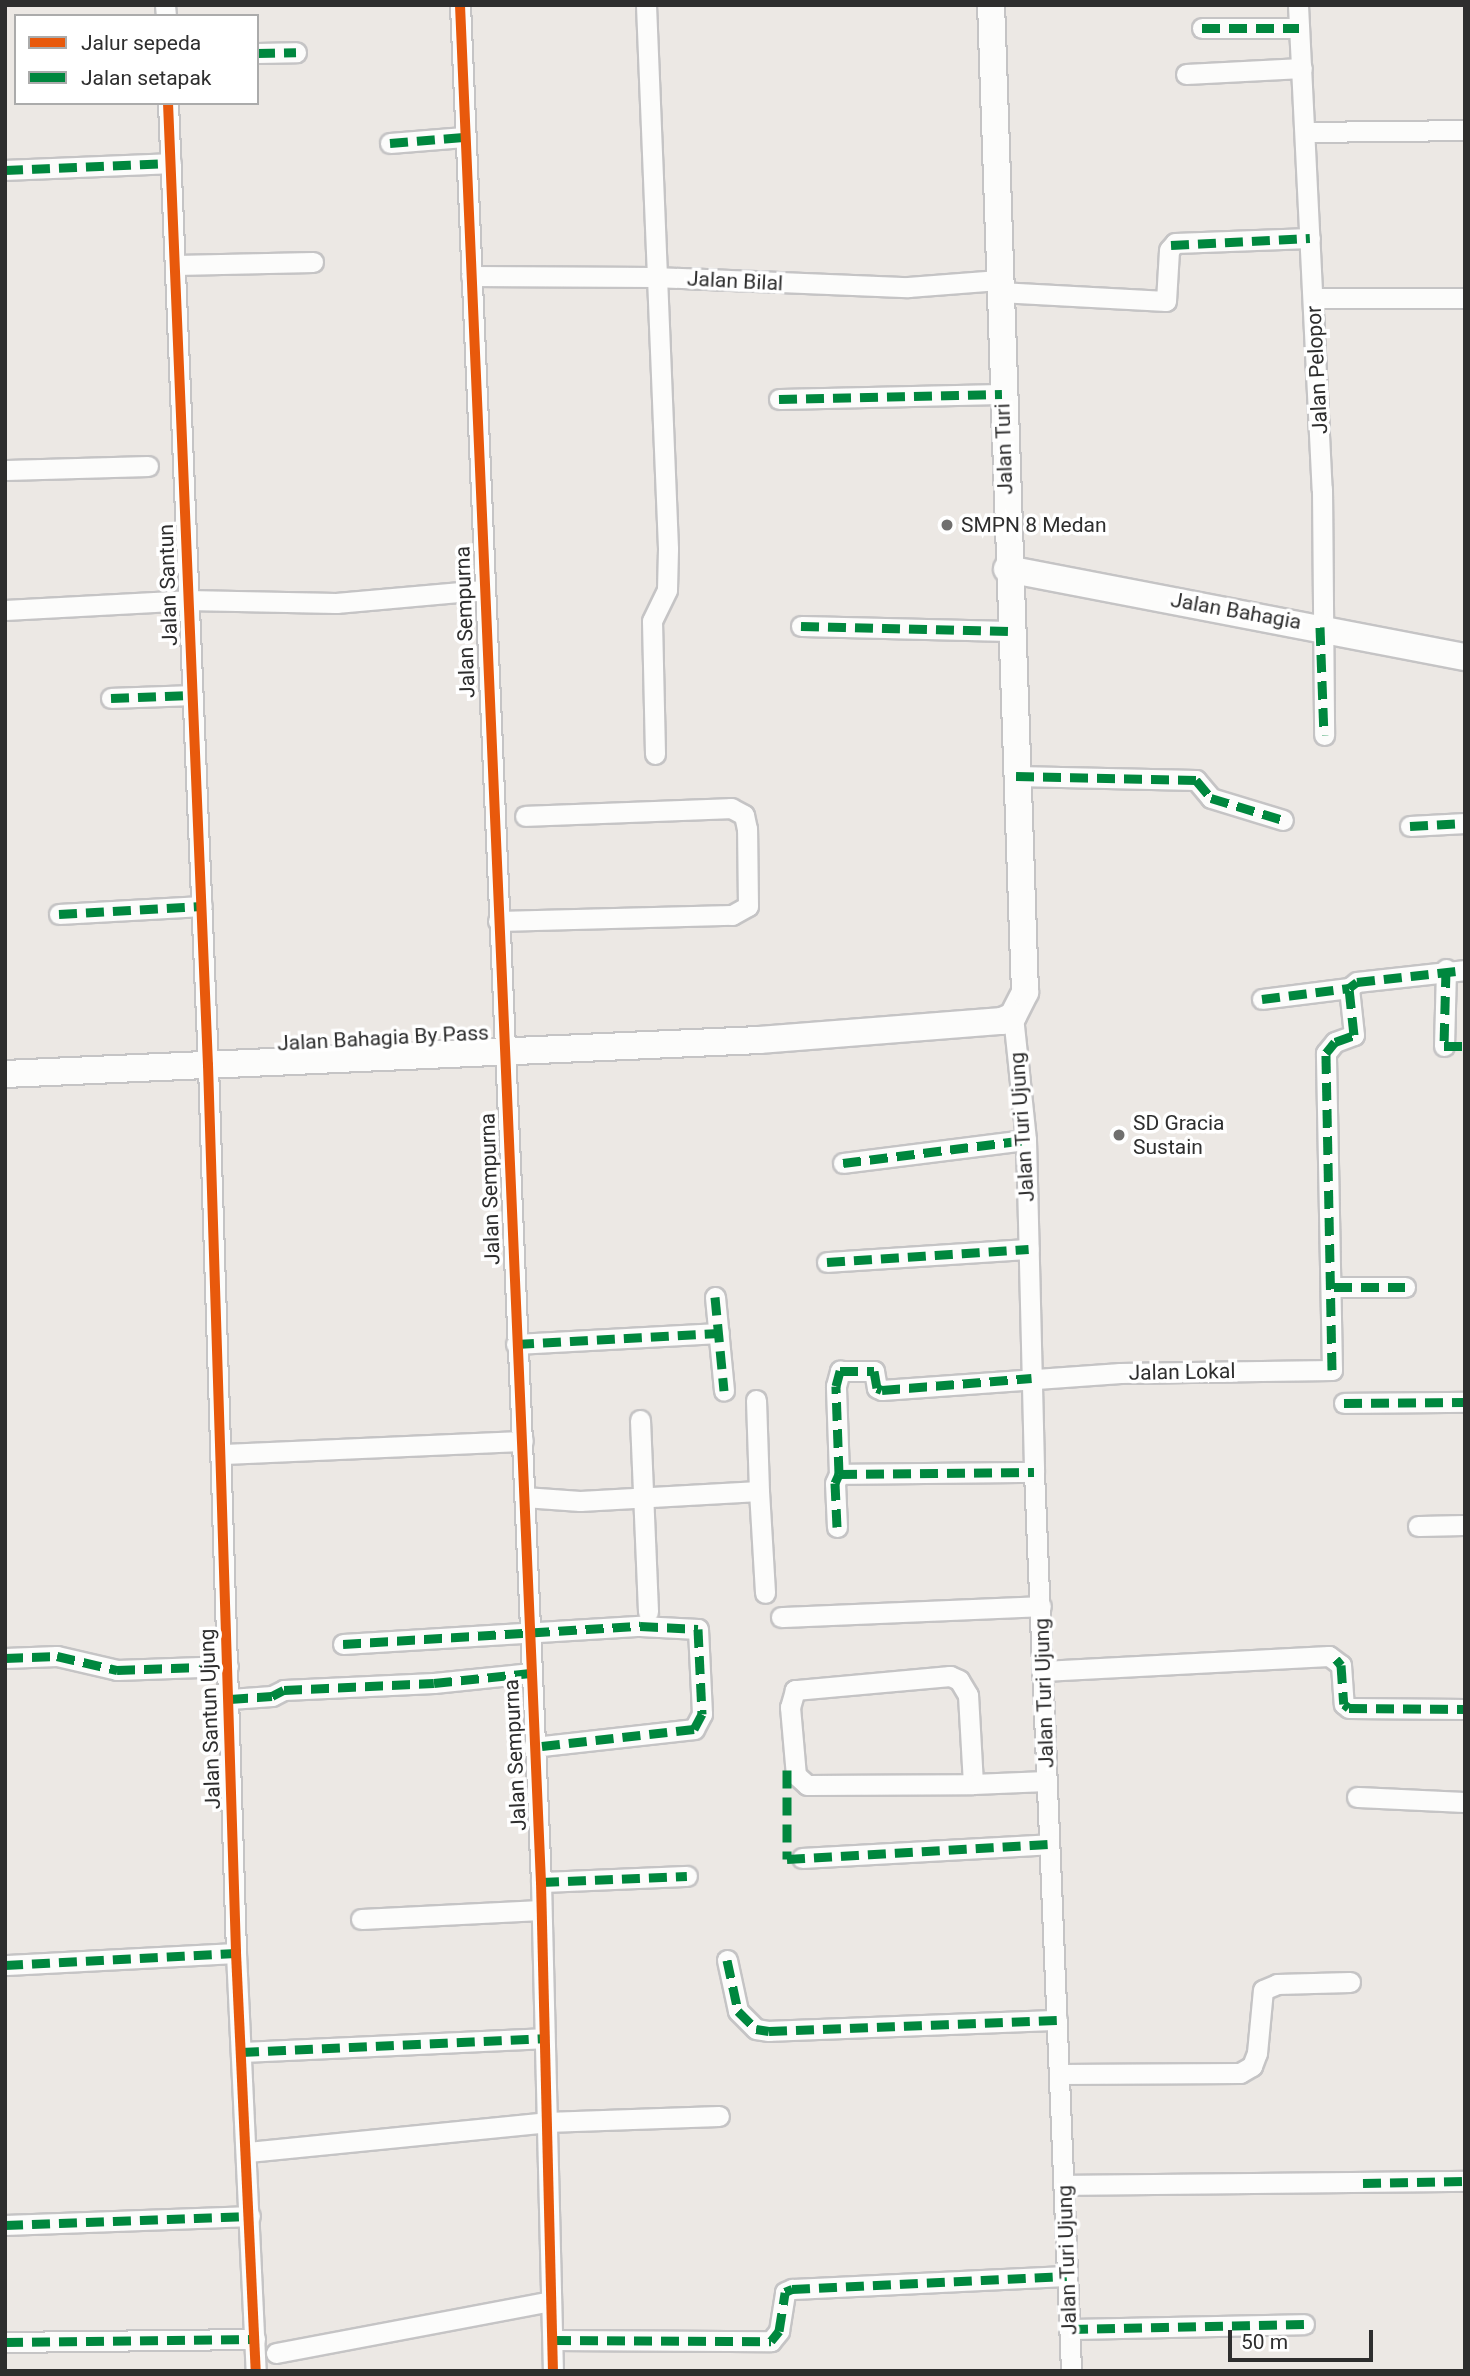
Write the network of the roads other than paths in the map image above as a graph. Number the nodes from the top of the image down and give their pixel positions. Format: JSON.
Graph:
{"nodes":[{"id":1,"x":460,"y":5,"type":"edge"},
{"id":2,"x":646,"y":5,"type":"edge"},
{"id":3,"x":991,"y":5,"type":"edge"},
{"id":4,"x":1298,"y":5,"type":"edge"},
{"id":5,"x":1202,"y":28,"type":"dead end"},
{"id":6,"x":1299,"y":28,"type":"junction"},
{"id":7,"x":296,"y":52,"type":"dead end"},
{"id":8,"x":259,"y":53,"type":"edge"},
{"id":9,"x":1301,"y":68,"type":"junction"},
{"id":10,"x":1186,"y":74,"type":"dead end"},
{"id":11,"x":168,"y":105,"type":"edge"},
{"id":12,"x":1465,"y":130,"type":"edge"},
{"id":13,"x":1306,"y":132,"type":"junction"},
{"id":14,"x":464,"y":137,"type":"junction"},
{"id":15,"x":390,"y":143,"type":"dead end"},
{"id":16,"x":171,"y":163,"type":"junction"},
{"id":17,"x":5,"y":170,"type":"edge"},
{"id":18,"x":1310,"y":238,"type":"junction"},
{"id":19,"x":313,"y":262,"type":"dead end"},
{"id":20,"x":176,"y":265,"type":"junction"},
{"id":21,"x":471,"y":276,"type":"junction"},
{"id":22,"x":654,"y":277,"type":"junction"},
{"id":23,"x":999,"y":286,"type":"junction"},
{"id":24,"x":1313,"y":298,"type":"junction"},
{"id":25,"x":1465,"y":298,"type":"edge"},
{"id":26,"x":1002,"y":394,"type":"junction"},
{"id":27,"x":779,"y":399,"type":"dead end"},
{"id":28,"x":148,"y":466,"type":"dead end"},
{"id":29,"x":5,"y":470,"type":"edge"},
{"id":30,"x":1007,"y":569,"type":"junction"},
{"id":31,"x":483,"y":590,"type":"junction"},
{"id":32,"x":187,"y":600,"type":"junction"},
{"id":33,"x":5,"y":610,"type":"edge"},
{"id":34,"x":801,"y":626,"type":"dead end"},
{"id":35,"x":1320,"y":627,"type":"junction"},
{"id":36,"x":1010,"y":631,"type":"junction"},
{"id":37,"x":1465,"y":657,"type":"edge"},
{"id":38,"x":191,"y":695,"type":"junction"},
{"id":39,"x":111,"y":698,"type":"dead end"},
{"id":40,"x":1324,"y":735,"type":"dead end"},
{"id":41,"x":655,"y":754,"type":"dead end"},
{"id":42,"x":1016,"y":776,"type":"junction"},
{"id":43,"x":511,"y":816,"type":"junction"},
{"id":44,"x":1283,"y":820,"type":"dead end"},
{"id":45,"x":1465,"y":823,"type":"edge"},
{"id":46,"x":1410,"y":825,"type":"dead end"},
{"id":47,"x":202,"y":906,"type":"junction"},
{"id":48,"x":59,"y":915,"type":"dead end"},
{"id":49,"x":498,"y":921,"type":"junction"},
{"id":50,"x":1456,"y":970,"type":"edge"},
{"id":51,"x":1349,"y":988,"type":"junction"},
{"id":52,"x":1262,"y":999,"type":"dead end"},
{"id":53,"x":1013,"y":1016,"type":"junction"},
{"id":54,"x":1444,"y":1046,"type":"dead end"},
{"id":55,"x":505,"y":1052,"type":"junction"},
{"id":56,"x":208,"y":1065,"type":"junction"},
{"id":57,"x":5,"y":1074,"type":"edge"},
{"id":58,"x":1026,"y":1140,"type":"junction"},
{"id":59,"x":843,"y":1163,"type":"dead end"},
{"id":60,"x":1029,"y":1249,"type":"junction"},
{"id":61,"x":827,"y":1262,"type":"dead end"},
{"id":62,"x":1334,"y":1287,"type":"junction"},
{"id":63,"x":1405,"y":1287,"type":"dead end"},
{"id":64,"x":715,"y":1297,"type":"dead end"},
{"id":65,"x":719,"y":1333,"type":"junction"},
{"id":66,"x":516,"y":1344,"type":"junction"},
{"id":67,"x":1032,"y":1378,"type":"junction"},
{"id":68,"x":724,"y":1391,"type":"dead end"},
{"id":69,"x":755,"y":1400,"type":"dead end"},
{"id":70,"x":1465,"y":1402,"type":"edge"},
{"id":71,"x":1343,"y":1403,"type":"dead end"},
{"id":72,"x":640,"y":1420,"type":"dead end"},
{"id":73,"x":523,"y":1441,"type":"junction"},
{"id":74,"x":222,"y":1454,"type":"junction"},
{"id":75,"x":1034,"y":1472,"type":"junction"},
{"id":76,"x":839,"y":1474,"type":"junction"},
{"id":77,"x":759,"y":1491,"type":"junction"},
{"id":78,"x":642,"y":1496,"type":"junction"},
{"id":79,"x":524,"y":1497,"type":"junction"},
{"id":80,"x":1465,"y":1525,"type":"edge"},
{"id":81,"x":1418,"y":1526,"type":"dead end"},
{"id":82,"x":837,"y":1527,"type":"dead end"},
{"id":83,"x":765,"y":1593,"type":"dead end"},
{"id":84,"x":1041,"y":1606,"type":"junction"},
{"id":85,"x":648,"y":1612,"type":"dead end"},
{"id":86,"x":781,"y":1617,"type":"dead end"},
{"id":87,"x":528,"y":1633,"type":"junction"},
{"id":88,"x":343,"y":1644,"type":"dead end"},
{"id":89,"x":5,"y":1658,"type":"edge"},
{"id":90,"x":228,"y":1666,"type":"junction"},
{"id":91,"x":1043,"y":1671,"type":"junction"},
{"id":92,"x":530,"y":1672,"type":"junction"},
{"id":93,"x":230,"y":1699,"type":"junction"},
{"id":94,"x":1465,"y":1709,"type":"edge"},
{"id":95,"x":533,"y":1747,"type":"junction"},
{"id":96,"x":1046,"y":1781,"type":"junction"},
{"id":97,"x":973,"y":1784,"type":"junction"},
{"id":98,"x":1357,"y":1797,"type":"dead end"},
{"id":99,"x":1465,"y":1801,"type":"edge"},
{"id":100,"x":1049,"y":1844,"type":"junction"},
{"id":101,"x":802,"y":1858,"type":"dead end"},
{"id":102,"x":687,"y":1876,"type":"dead end"},
{"id":103,"x":541,"y":1882,"type":"junction"},
{"id":104,"x":541,"y":1910,"type":"junction"},
{"id":105,"x":361,"y":1919,"type":"dead end"},
{"id":106,"x":236,"y":1953,"type":"junction"},
{"id":107,"x":727,"y":1960,"type":"dead end"},
{"id":108,"x":5,"y":1965,"type":"edge"},
{"id":109,"x":1350,"y":1982,"type":"dead end"},
{"id":110,"x":1057,"y":2020,"type":"junction"},
{"id":111,"x":544,"y":2038,"type":"junction"},
{"id":112,"x":241,"y":2052,"type":"junction"},
{"id":113,"x":1060,"y":2074,"type":"junction"},
{"id":114,"x":719,"y":2116,"type":"dead end"},
{"id":115,"x":546,"y":2122,"type":"junction"},
{"id":116,"x":248,"y":2152,"type":"junction"},
{"id":117,"x":1465,"y":2181,"type":"edge"},
{"id":118,"x":1065,"y":2185,"type":"junction"},
{"id":119,"x":250,"y":2216,"type":"junction"},
{"id":120,"x":5,"y":2225,"type":"edge"},
{"id":121,"x":1067,"y":2276,"type":"junction"},
{"id":122,"x":551,"y":2301,"type":"junction"},
{"id":123,"x":1304,"y":2324,"type":"dead end"},
{"id":124,"x":1070,"y":2329,"type":"junction"},
{"id":125,"x":256,"y":2339,"type":"junction"},
{"id":126,"x":553,"y":2340,"type":"junction"},
{"id":127,"x":5,"y":2342,"type":"edge"},
{"id":128,"x":276,"y":2353,"type":"dead end"},
{"id":129,"x":256,"y":2371,"type":"edge"},
{"id":130,"x":553,"y":2371,"type":"edge"},
{"id":131,"x":1071,"y":2371,"type":"edge"}],
"edges":[{"from":1,"to":14,"type":"street","name":"Jalan Sempurna"},
{"from":2,"to":22,"type":"street"},
{"from":3,"to":23,"type":"main road","name":"Jalan Turi"},
{"from":4,"to":6,"type":"street","name":"Jalan Pelopor"},
{"from":5,"to":6,"type":"street"},
{"from":6,"to":9,"type":"street","name":"Jalan Pelopor"},
{"from":7,"to":8,"type":"street"},
{"from":9,"to":10,"type":"street"},
{"from":9,"to":13,"type":"street","name":"Jalan Pelopor"},
{"from":11,"to":16,"type":"street","name":"Jalan Santun"},
{"from":12,"to":13,"type":"street"},
{"from":13,"to":18,"type":"street","name":"Jalan Pelopor"},
{"from":14,"to":15,"type":"street"},
{"from":14,"to":21,"type":"street","name":"Jalan Sempurna"},
{"from":16,"to":17,"type":"street"},
{"from":16,"to":20,"type":"street","name":"Jalan Santun"},
{"from":18,"to":23,"type":"street","name":"Jalan Bilal"},
{"from":18,"to":24,"type":"street","name":"Jalan Pelopor"},
{"from":19,"to":20,"type":"street"},
{"from":20,"to":32,"type":"street","name":"Jalan Santun"},
{"from":21,"to":22,"type":"street","name":"Jalan Bilal"},
{"from":21,"to":31,"type":"street","name":"Jalan Sempurna"},
{"from":22,"to":23,"type":"street","name":"Jalan Bilal"},
{"from":22,"to":41,"type":"street"},
{"from":23,"to":26,"type":"main road","name":"Jalan Turi"},
{"from":24,"to":25,"type":"street"},
{"from":24,"to":35,"type":"street","name":"Jalan Pelopor"},
{"from":26,"to":27,"type":"street"},
{"from":26,"to":30,"type":"main road","name":"Jalan Turi"},
{"from":28,"to":29,"type":"street"},
{"from":30,"to":35,"type":"main road","name":"Jalan Bahagia"},
{"from":30,"to":36,"type":"main road","name":"Jalan Turi"},
{"from":31,"to":32,"type":"street"},
{"from":31,"to":43,"type":"street","name":"Jalan Sempurna"},
{"from":32,"to":33,"type":"street"},
{"from":32,"to":38,"type":"street","name":"Jalan Santun"},
{"from":34,"to":36,"type":"street"},
{"from":35,"to":37,"type":"main road","name":"Jalan Bahagia"},
{"from":35,"to":40,"type":"street","name":"Jalan Pelopor"},
{"from":36,"to":42,"type":"main road","name":"Jalan Turi"},
{"from":38,"to":39,"type":"street"},
{"from":38,"to":47,"type":"street","name":"Jalan Santun"},
{"from":42,"to":44,"type":"street"},
{"from":42,"to":53,"type":"main road","name":"Jalan Turi"},
{"from":43,"to":49,"type":"street","name":"Jalan Sempurna"},
{"from":43,"to":49,"type":"street"},
{"from":45,"to":46,"type":"street"},
{"from":47,"to":48,"type":"street"},
{"from":47,"to":56,"type":"street","name":"Jalan Santun"},
{"from":49,"to":55,"type":"street","name":"Jalan Sempurna"},
{"from":50,"to":51,"type":"street"},
{"from":50,"to":54,"type":"street"},
{"from":51,"to":52,"type":"street"},
{"from":51,"to":62,"type":"street"},
{"from":53,"to":55,"type":"main road","name":"Jalan Bahagia By Pass"},
{"from":53,"to":58,"type":"street","name":"Jalan Turi Ujung"},
{"from":55,"to":56,"type":"main road","name":"Jalan Bahagia By Pass"},
{"from":55,"to":66,"type":"street","name":"Jalan Sempurna"},
{"from":56,"to":57,"type":"main road","name":"Jalan Bahagia By Pass"},
{"from":56,"to":74,"type":"street","name":"Jalan Santun Ujung"},
{"from":58,"to":59,"type":"street"},
{"from":58,"to":60,"type":"street","name":"Jalan Turi Ujung"},
{"from":60,"to":61,"type":"street"},
{"from":60,"to":67,"type":"street","name":"Jalan Turi Ujung"},
{"from":62,"to":63,"type":"street"},
{"from":62,"to":67,"type":"street","name":"Jalan Lokal"},
{"from":64,"to":65,"type":"street"},
{"from":65,"to":66,"type":"street"},
{"from":65,"to":68,"type":"street"},
{"from":66,"to":73,"type":"street","name":"Jalan Sempurna"},
{"from":67,"to":75,"type":"street","name":"Jalan Turi Ujung"},
{"from":67,"to":76,"type":"street","name":"Jalan Lokal"},
{"from":69,"to":77,"type":"street"},
{"from":70,"to":71,"type":"street"},
{"from":72,"to":78,"type":"street"},
{"from":73,"to":74,"type":"street"},
{"from":73,"to":79,"type":"street","name":"Jalan Sempurna"},
{"from":74,"to":90,"type":"street","name":"Jalan Santun Ujung"},
{"from":75,"to":76,"type":"street"},
{"from":75,"to":84,"type":"street","name":"Jalan Turi Ujung"},
{"from":76,"to":82,"type":"street"},
{"from":77,"to":78,"type":"street"},
{"from":77,"to":83,"type":"street"},
{"from":78,"to":79,"type":"street"},
{"from":78,"to":85,"type":"street"},
{"from":79,"to":87,"type":"street","name":"Jalan Sempurna"},
{"from":80,"to":81,"type":"street"},
{"from":84,"to":86,"type":"street"},
{"from":84,"to":91,"type":"street","name":"Jalan Turi Ujung"},
{"from":87,"to":88,"type":"street"},
{"from":87,"to":92,"type":"street","name":"Jalan Sempurna"},
{"from":87,"to":95,"type":"street"},
{"from":89,"to":90,"type":"street"},
{"from":90,"to":93,"type":"street","name":"Jalan Santun Ujung"},
{"from":91,"to":94,"type":"street"},
{"from":91,"to":96,"type":"street","name":"Jalan Turi Ujung"},
{"from":92,"to":93,"type":"street"},
{"from":92,"to":95,"type":"street","name":"Jalan Sempurna"},
{"from":93,"to":106,"type":"street","name":"Jalan Santun Ujung"},
{"from":95,"to":103,"type":"street","name":"Jalan Sempurna"},
{"from":96,"to":97,"type":"street"},
{"from":96,"to":100,"type":"street","name":"Jalan Turi Ujung"},
{"from":97,"to":97,"type":"street"},
{"from":98,"to":99,"type":"street"},
{"from":100,"to":101,"type":"street"},
{"from":100,"to":110,"type":"street","name":"Jalan Turi Ujung"},
{"from":102,"to":103,"type":"street"},
{"from":103,"to":104,"type":"street","name":"Jalan Sempurna"},
{"from":104,"to":105,"type":"street"},
{"from":104,"to":111,"type":"street","name":"Jalan Sempurna"},
{"from":106,"to":108,"type":"street"},
{"from":106,"to":112,"type":"street","name":"Jalan Santun Ujung"},
{"from":107,"to":110,"type":"street"},
{"from":109,"to":113,"type":"street"},
{"from":110,"to":113,"type":"street","name":"Jalan Turi Ujung"},
{"from":111,"to":112,"type":"street"},
{"from":111,"to":115,"type":"street","name":"Jalan Sempurna"},
{"from":112,"to":116,"type":"street","name":"Jalan Santun Ujung"},
{"from":113,"to":118,"type":"street","name":"Jalan Turi Ujung"},
{"from":114,"to":115,"type":"street"},
{"from":115,"to":116,"type":"street"},
{"from":115,"to":122,"type":"street","name":"Jalan Sempurna"},
{"from":116,"to":119,"type":"street","name":"Jalan Santun Ujung"},
{"from":117,"to":118,"type":"street"},
{"from":118,"to":121,"type":"street","name":"Jalan Turi Ujung"},
{"from":119,"to":120,"type":"street"},
{"from":119,"to":125,"type":"street","name":"Jalan Santun Ujung"},
{"from":121,"to":124,"type":"street","name":"Jalan Turi Ujung"},
{"from":121,"to":126,"type":"street"},
{"from":122,"to":126,"type":"street","name":"Jalan Sempurna"},
{"from":122,"to":128,"type":"street"},
{"from":123,"to":124,"type":"street"},
{"from":124,"to":131,"type":"street","name":"Jalan Turi Ujung"},
{"from":125,"to":127,"type":"street"},
{"from":125,"to":129,"type":"street","name":"Jalan Santun Ujung"},
{"from":126,"to":130,"type":"street","name":"Jalan Sempurna"}]}
